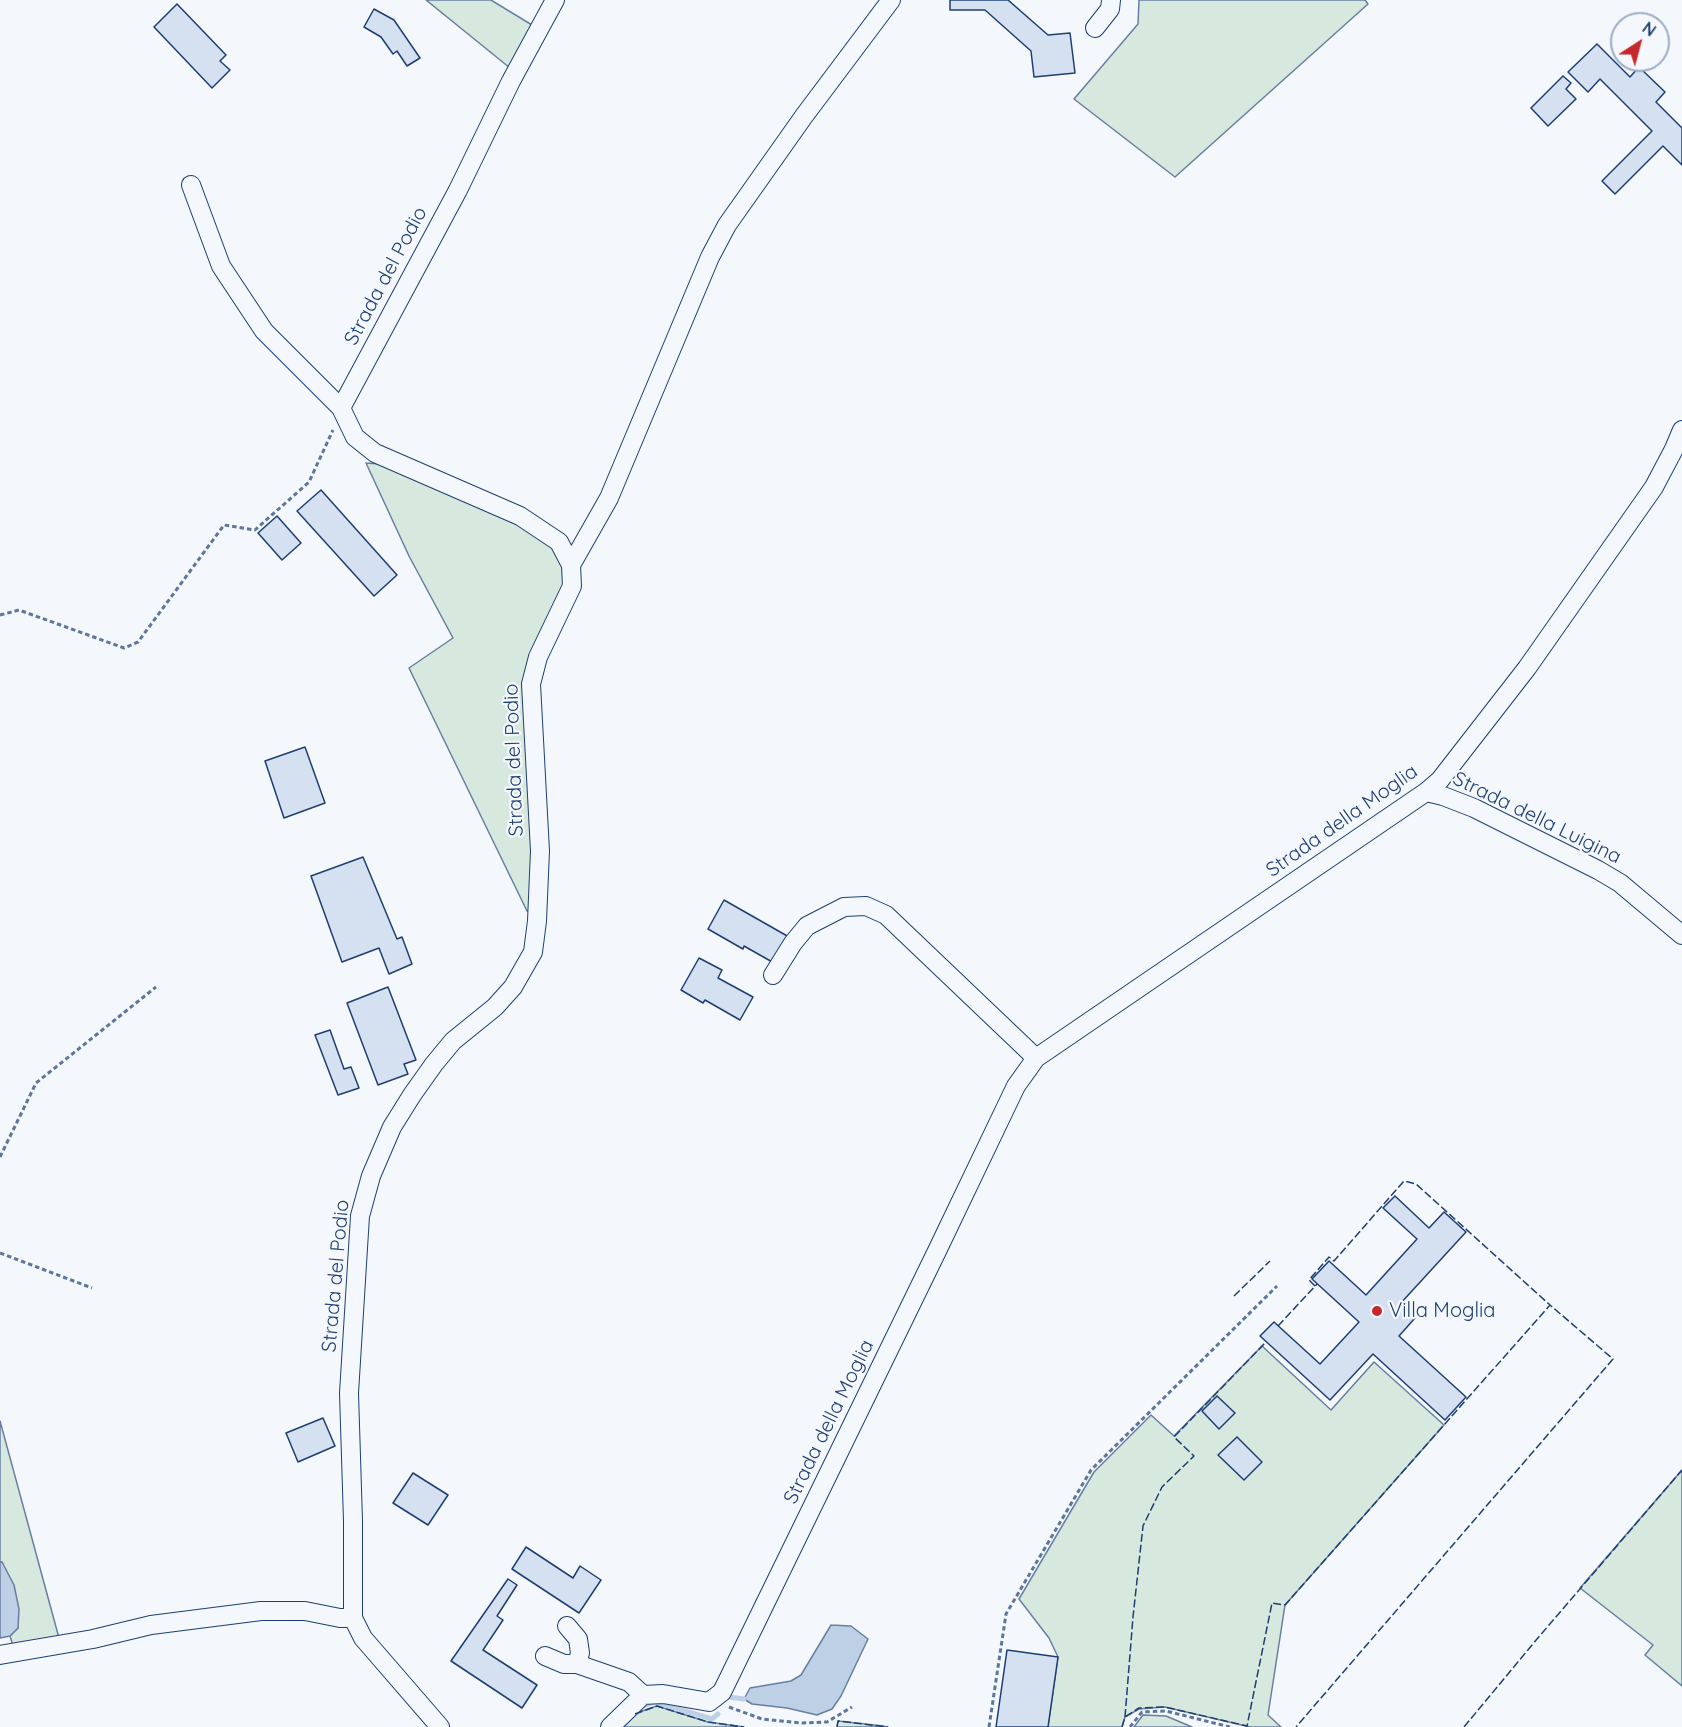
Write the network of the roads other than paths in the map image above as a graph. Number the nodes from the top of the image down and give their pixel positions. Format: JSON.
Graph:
{"nodes":[{"id":1,"x":555,"y":0,"type":"edge"},
{"id":2,"x":891,"y":0,"type":"edge"},
{"id":3,"x":1111,"y":0,"type":"edge"},
{"id":4,"x":1095,"y":28,"type":"dead end"},
{"id":5,"x":191,"y":185,"type":"dead end"},
{"id":6,"x":341,"y":408,"type":"junction"},
{"id":7,"x":1682,"y":430,"type":"edge"},
{"id":8,"x":571,"y":566,"type":"junction"},
{"id":9,"x":1426,"y":792,"type":"junction"},
{"id":10,"x":1682,"y":935,"type":"edge"},
{"id":11,"x":773,"y":975,"type":"dead end"},
{"id":12,"x":1036,"y":1058,"type":"junction"},
{"id":13,"x":353,"y":1618,"type":"junction"},
{"id":14,"x":567,"y":1626,"type":"dead end"},
{"id":15,"x":0,"y":1656,"type":"edge"},
{"id":16,"x":545,"y":1656,"type":"dead end"},
{"id":17,"x":577,"y":1664,"type":"junction"},
{"id":18,"x":643,"y":1695,"type":"junction"},
{"id":19,"x":440,"y":1727,"type":"edge"},
{"id":20,"x":610,"y":1727,"type":"edge"}],
"edges":[{"from":1,"to":6,"type":"street","name":"Strada del Podio"},
{"from":2,"to":8,"type":"street"},
{"from":3,"to":4,"type":"street"},
{"from":5,"to":6,"type":"street"},
{"from":6,"to":8,"type":"street"},
{"from":7,"to":9,"type":"street","name":"Strada della Moglia"},
{"from":8,"to":13,"type":"street","name":"Strada del Podio"},
{"from":9,"to":10,"type":"street","name":"Strada della Luigina"},
{"from":9,"to":12,"type":"street","name":"Strada della Moglia"},
{"from":11,"to":12,"type":"street"},
{"from":12,"to":18,"type":"street","name":"Strada della Moglia"},
{"from":13,"to":15,"type":"street"},
{"from":13,"to":19,"type":"street"},
{"from":14,"to":17,"type":"street"},
{"from":16,"to":17,"type":"street"},
{"from":17,"to":18,"type":"street"},
{"from":18,"to":20,"type":"street"}]}
